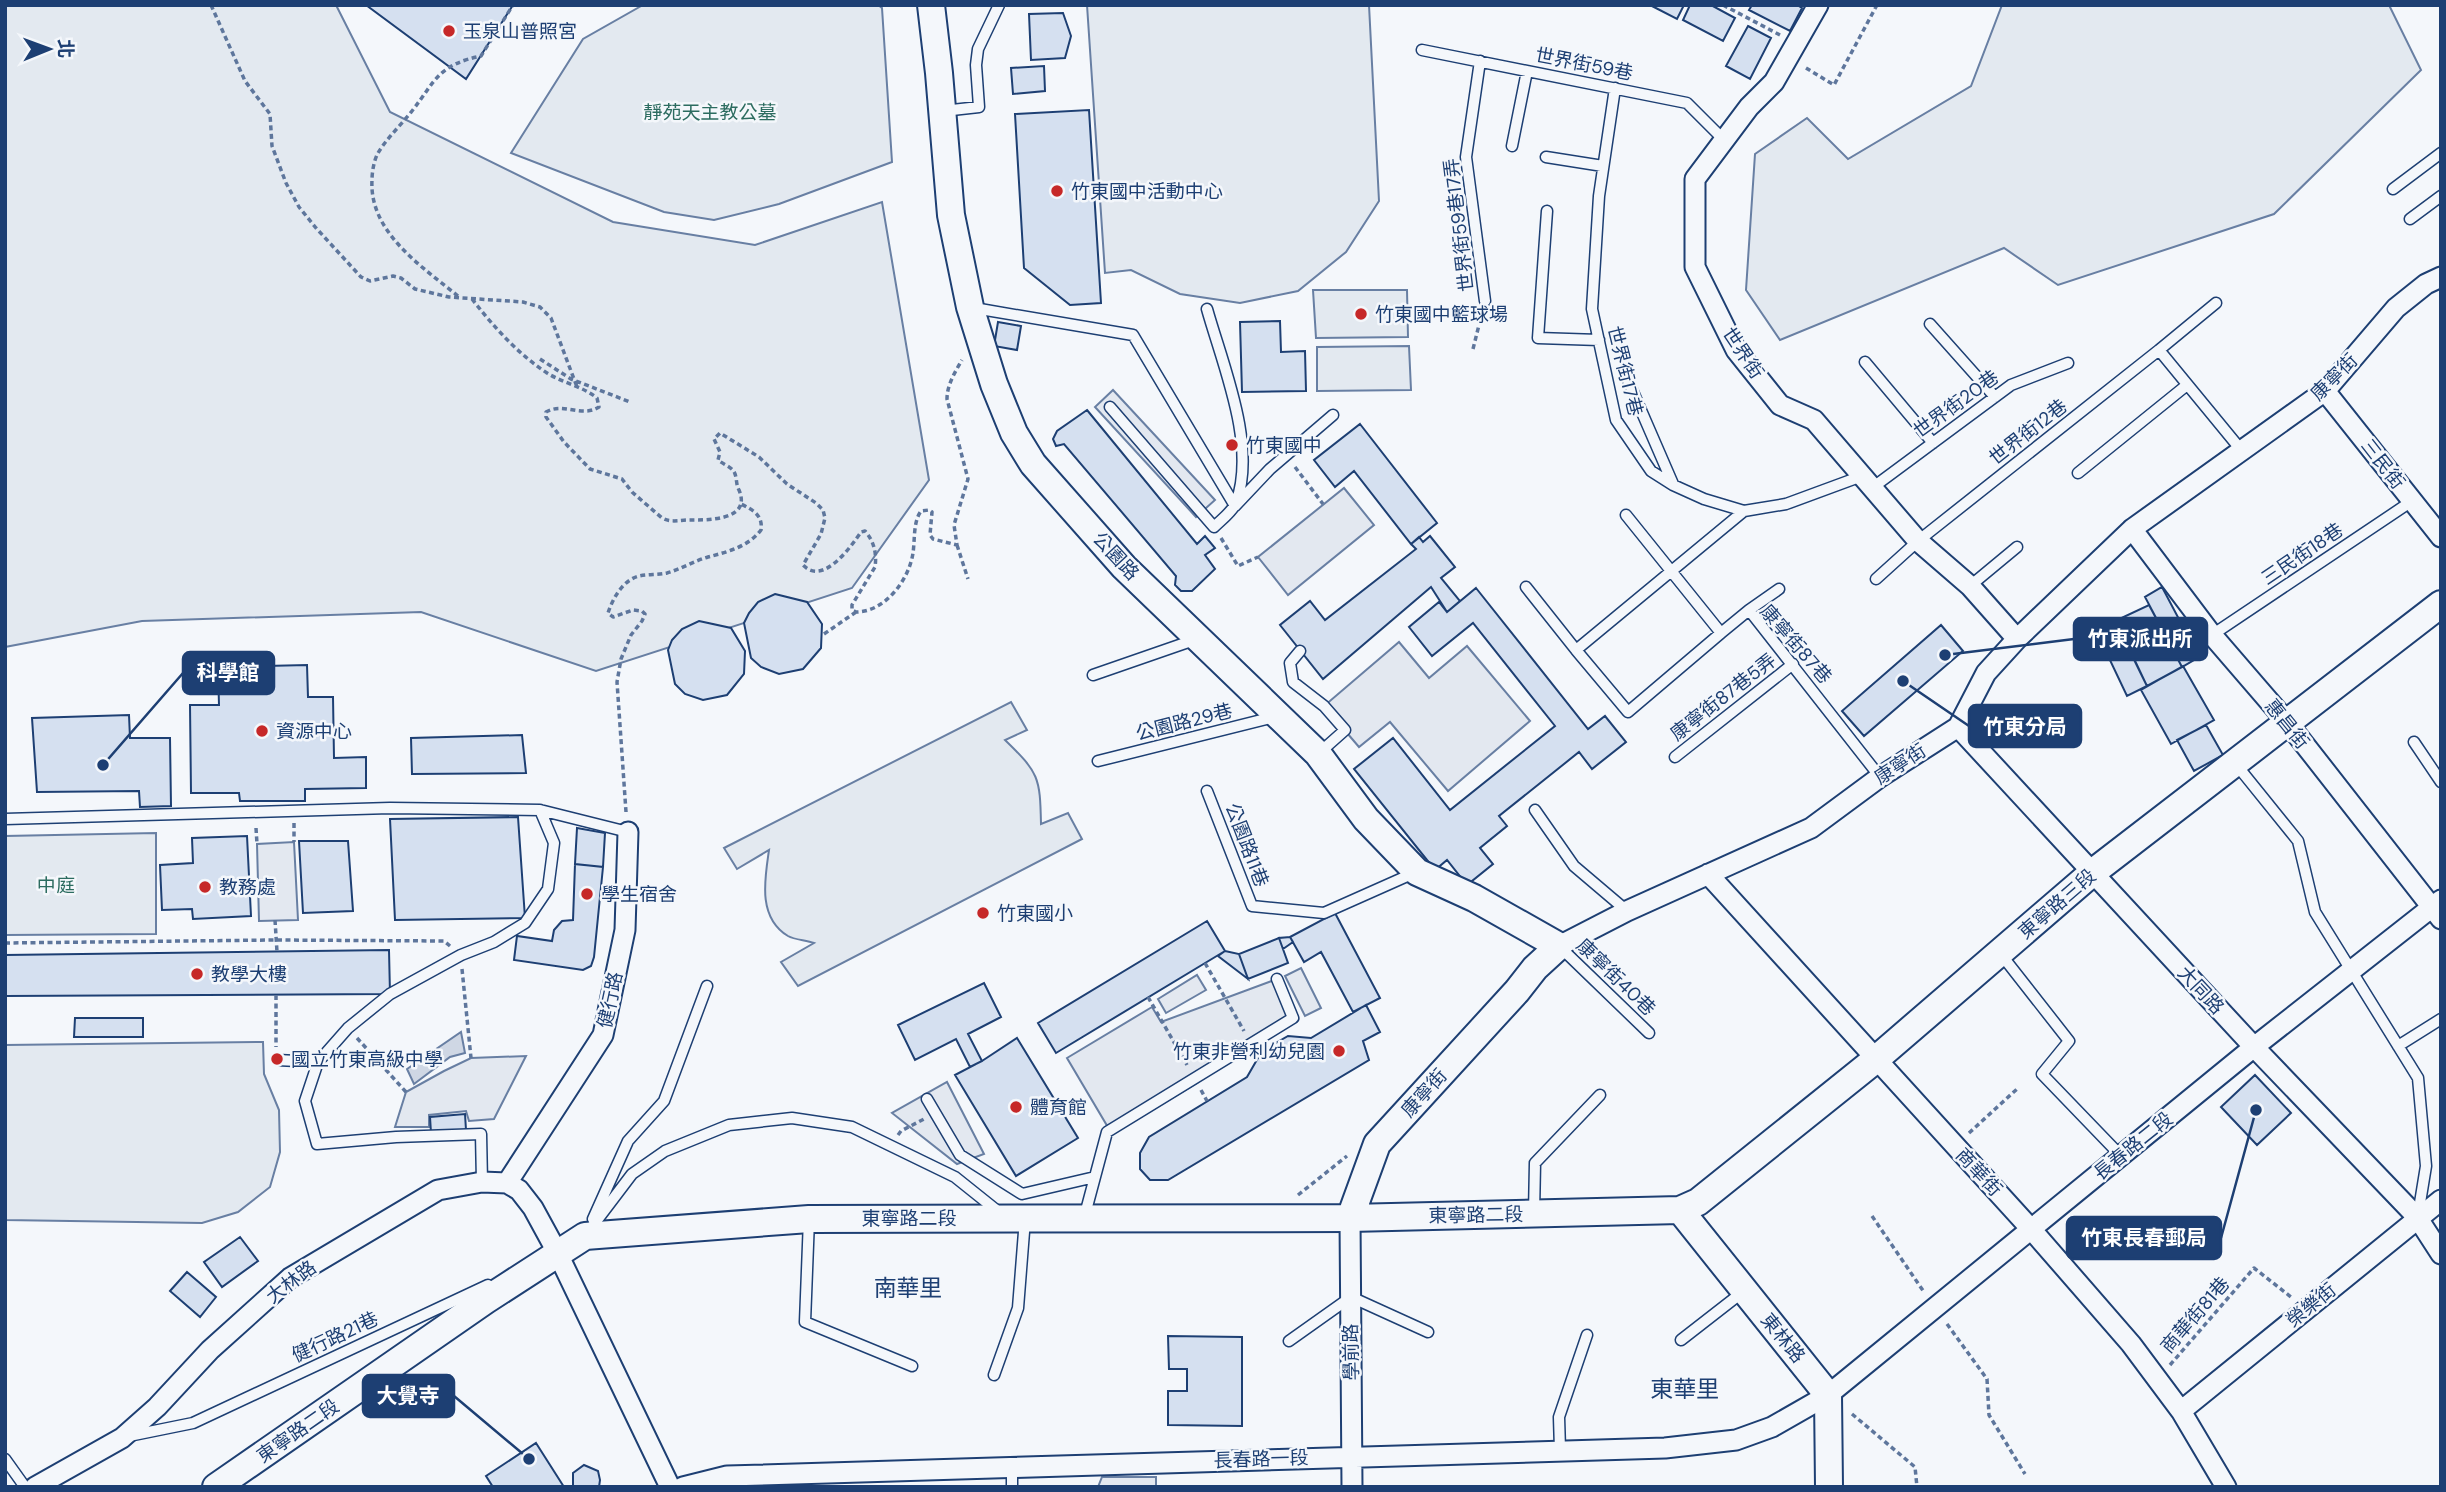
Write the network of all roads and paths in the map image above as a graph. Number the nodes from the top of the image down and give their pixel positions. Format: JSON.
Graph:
{"nodes":[{"id":1,"x":211,"y":5,"type":"edge"},
{"id":2,"x":513,"y":5,"type":"edge"},
{"id":3,"x":931,"y":5,"type":"edge"},
{"id":4,"x":999,"y":5,"type":"edge"},
{"id":5,"x":1723,"y":5,"type":"edge"},
{"id":6,"x":1818,"y":5,"type":"edge"},
{"id":7,"x":1877,"y":5,"type":"edge"},
{"id":8,"x":1422,"y":50,"type":"dead end"},
{"id":9,"x":1793,"y":51,"type":"junction"},
{"id":10,"x":1480,"y":61,"type":"junction"},
{"id":11,"x":1527,"y":71,"type":"junction"},
{"id":12,"x":1615,"y":88,"type":"junction"},
{"id":13,"x":943,"y":111,"type":"junction"},
{"id":14,"x":1724,"y":140,"type":"junction"},
{"id":15,"x":1512,"y":146,"type":"dead end"},
{"id":16,"x":2441,"y":153,"type":"edge"},
{"id":17,"x":1546,"y":158,"type":"dead end"},
{"id":18,"x":1603,"y":166,"type":"junction"},
{"id":19,"x":2393,"y":189,"type":"dead end"},
{"id":20,"x":2441,"y":196,"type":"edge"},
{"id":21,"x":1547,"y":211,"type":"dead end"},
{"id":22,"x":2410,"y":219,"type":"dead end"},
{"id":23,"x":2441,"y":277,"type":"edge"},
{"id":24,"x":460,"y":298,"type":"junction"},
{"id":25,"x":472,"y":299,"type":"junction"},
{"id":26,"x":1485,"y":301,"type":"joint"},
{"id":27,"x":2216,"y":303,"type":"dead end"},
{"id":28,"x":971,"y":307,"type":"junction"},
{"id":29,"x":1207,"y":309,"type":"dead end"},
{"id":30,"x":1930,"y":324,"type":"dead end"},
{"id":31,"x":1599,"y":340,"type":"junction"},
{"id":32,"x":982,"y":345,"type":"junction"},
{"id":33,"x":1473,"y":349,"type":"dead end"},
{"id":34,"x":2159,"y":351,"type":"junction"},
{"id":35,"x":540,"y":359,"type":"dead end"},
{"id":36,"x":1865,"y":362,"type":"dead end"},
{"id":37,"x":2068,"y":363,"type":"dead end"},
{"id":38,"x":1624,"y":371,"type":"dead end"},
{"id":39,"x":576,"y":381,"type":"junction"},
{"id":40,"x":2187,"y":385,"type":"junction"},
{"id":41,"x":577,"y":387,"type":"junction"},
{"id":42,"x":2325,"y":391,"type":"junction"},
{"id":43,"x":1995,"y":397,"type":"junction"},
{"id":44,"x":630,"y":402,"type":"dead end"},
{"id":45,"x":1110,"y":407,"type":"dead end"},
{"id":46,"x":1333,"y":415,"type":"dead end"},
{"id":47,"x":1933,"y":443,"type":"junction"},
{"id":48,"x":2242,"y":451,"type":"junction"},
{"id":49,"x":1286,"y":455,"type":"junction"},
{"id":50,"x":2078,"y":473,"type":"dead end"},
{"id":51,"x":1867,"y":482,"type":"junction"},
{"id":52,"x":1673,"y":485,"type":"junction"},
{"id":53,"x":2412,"y":502,"type":"junction"},
{"id":54,"x":1323,"y":504,"type":"dead end"},
{"id":55,"x":741,"y":505,"type":"junction"},
{"id":56,"x":1235,"y":506,"type":"junction"},
{"id":57,"x":1744,"y":511,"type":"junction"},
{"id":58,"x":1626,"y":515,"type":"dead end"},
{"id":59,"x":1214,"y":527,"type":"junction"},
{"id":60,"x":2132,"y":529,"type":"junction"},
{"id":61,"x":2441,"y":537,"type":"edge"},
{"id":62,"x":1918,"y":541,"type":"junction"},
{"id":63,"x":957,"y":545,"type":"junction"},
{"id":64,"x":2017,"y":547,"type":"dead end"},
{"id":65,"x":1258,"y":557,"type":"dead end"},
{"id":66,"x":1673,"y":572,"type":"junction"},
{"id":67,"x":968,"y":579,"type":"dead end"},
{"id":68,"x":1876,"y":579,"type":"dead end"},
{"id":69,"x":1970,"y":586,"type":"junction"},
{"id":70,"x":1526,"y":587,"type":"dead end"},
{"id":71,"x":1779,"y":589,"type":"dead end"},
{"id":72,"x":2441,"y":604,"type":"edge"},
{"id":73,"x":1749,"y":610,"type":"junction"},
{"id":74,"x":856,"y":612,"type":"junction"},
{"id":75,"x":1720,"y":633,"type":"junction"},
{"id":76,"x":824,"y":634,"type":"dead end"},
{"id":77,"x":2212,"y":635,"type":"junction"},
{"id":78,"x":1198,"y":639,"type":"junction"},
{"id":79,"x":2017,"y":639,"type":"junction"},
{"id":80,"x":1577,"y":650,"type":"junction"},
{"id":81,"x":1300,"y":651,"type":"dead end"},
{"id":82,"x":1793,"y":664,"type":"junction"},
{"id":83,"x":1093,"y":675,"type":"dead end"},
{"id":84,"x":1278,"y":716,"type":"junction"},
{"id":85,"x":2287,"y":722,"type":"junction"},
{"id":86,"x":1958,"y":727,"type":"junction"},
{"id":87,"x":2414,"y":742,"type":"dead end"},
{"id":88,"x":1318,"y":754,"type":"junction"},
{"id":89,"x":1675,"y":757,"type":"dead end"},
{"id":90,"x":1098,"y":761,"type":"dead end"},
{"id":91,"x":2235,"y":762,"type":"junction"},
{"id":92,"x":1880,"y":777,"type":"junction"},
{"id":93,"x":2441,"y":782,"type":"edge"},
{"id":94,"x":1207,"y":790,"type":"dead end"},
{"id":95,"x":540,"y":810,"type":"junction"},
{"id":96,"x":1535,"y":810,"type":"dead end"},
{"id":97,"x":5,"y":819,"type":"edge"},
{"id":98,"x":628,"y":832,"type":"junction"},
{"id":99,"x":1417,"y":872,"type":"junction"},
{"id":100,"x":2092,"y":873,"type":"junction"},
{"id":101,"x":1709,"y":874,"type":"junction"},
{"id":102,"x":2437,"y":908,"type":"edge"},
{"id":103,"x":1627,"y":911,"type":"junction"},
{"id":104,"x":275,"y":920,"type":"dead end"},
{"id":105,"x":276,"y":940,"type":"junction"},
{"id":106,"x":5,"y":943,"type":"edge"},
{"id":107,"x":1559,"y":946,"type":"junction"},
{"id":108,"x":277,"y":951,"type":"dead end"},
{"id":109,"x":2000,"y":953,"type":"junction"},
{"id":110,"x":461,"y":955,"type":"junction"},
{"id":111,"x":1205,"y":963,"type":"dead end"},
{"id":112,"x":2352,"y":970,"type":"junction"},
{"id":113,"x":1277,"y":979,"type":"dead end"},
{"id":114,"x":707,"y":986,"type":"dead end"},
{"id":115,"x":276,"y":995,"type":"dead end"},
{"id":116,"x":1148,"y":998,"type":"dead end"},
{"id":117,"x":2441,"y":1019,"type":"edge"},
{"id":118,"x":348,"y":1028,"type":"junction"},
{"id":119,"x":1649,"y":1033,"type":"dead end"},
{"id":120,"x":1251,"y":1043,"type":"junction"},
{"id":121,"x":2254,"y":1046,"type":"junction"},
{"id":122,"x":2398,"y":1046,"type":"junction"},
{"id":123,"x":471,"y":1058,"type":"dead end"},
{"id":124,"x":276,"y":1060,"type":"joint"},
{"id":125,"x":1875,"y":1060,"type":"junction"},
{"id":126,"x":318,"y":1062,"type":"junction"},
{"id":127,"x":1194,"y":1077,"type":"junction"},
{"id":128,"x":2017,"y":1089,"type":"dead end"},
{"id":129,"x":406,"y":1092,"type":"dead end"},
{"id":130,"x":1601,"y":1095,"type":"dead end"},
{"id":131,"x":927,"y":1099,"type":"dead end"},
{"id":132,"x":1207,"y":1101,"type":"dead end"},
{"id":133,"x":935,"y":1113,"type":"junction"},
{"id":134,"x":891,"y":1144,"type":"junction"},
{"id":135,"x":1955,"y":1146,"type":"junction"},
{"id":136,"x":1354,"y":1150,"type":"dead end"},
{"id":137,"x":2121,"y":1156,"type":"junction"},
{"id":138,"x":1095,"y":1177,"type":"junction"},
{"id":139,"x":482,"y":1182,"type":"junction"},
{"id":140,"x":507,"y":1183,"type":"junction"},
{"id":141,"x":2441,"y":1199,"type":"edge"},
{"id":142,"x":1290,"y":1201,"type":"dead end"},
{"id":143,"x":1680,"y":1210,"type":"junction"},
{"id":144,"x":1534,"y":1214,"type":"junction"},
{"id":145,"x":1872,"y":1216,"type":"dead end"},
{"id":146,"x":2417,"y":1217,"type":"junction"},
{"id":147,"x":1016,"y":1218,"type":"junction"},
{"id":148,"x":1083,"y":1218,"type":"junction"},
{"id":149,"x":1350,"y":1218,"type":"junction"},
{"id":150,"x":808,"y":1219,"type":"junction"},
{"id":151,"x":2031,"y":1229,"type":"junction"},
{"id":152,"x":585,"y":1236,"type":"junction"},
{"id":153,"x":557,"y":1252,"type":"junction"},
{"id":154,"x":2441,"y":1254,"type":"edge"},
{"id":155,"x":1745,"y":1291,"type":"junction"},
{"id":156,"x":1351,"y":1297,"type":"junction"},
{"id":157,"x":1935,"y":1308,"type":"junction"},
{"id":158,"x":2306,"y":1309,"type":"junction"},
{"id":159,"x":1427,"y":1332,"type":"dead end"},
{"id":160,"x":1587,"y":1335,"type":"dead end"},
{"id":161,"x":1681,"y":1340,"type":"dead end"},
{"id":162,"x":1289,"y":1341,"type":"dead end"},
{"id":163,"x":912,"y":1366,"type":"dead end"},
{"id":164,"x":994,"y":1375,"type":"dead end"},
{"id":165,"x":2158,"y":1379,"type":"junction"},
{"id":166,"x":1828,"y":1395,"type":"junction"},
{"id":167,"x":2181,"y":1411,"type":"junction"},
{"id":168,"x":122,"y":1438,"type":"junction"},
{"id":169,"x":1560,"y":1450,"type":"junction"},
{"id":170,"x":1352,"y":1455,"type":"junction"},
{"id":171,"x":5,"y":1459,"type":"edge"},
{"id":172,"x":2025,"y":1474,"type":"dead end"},
{"id":173,"x":1012,"y":1477,"type":"edge"},
{"id":174,"x":25,"y":1487,"type":"edge"},
{"id":175,"x":35,"y":1487,"type":"edge"},
{"id":176,"x":216,"y":1487,"type":"edge"},
{"id":177,"x":670,"y":1487,"type":"edge"},
{"id":178,"x":683,"y":1487,"type":"edge"},
{"id":179,"x":1352,"y":1487,"type":"edge"},
{"id":180,"x":1829,"y":1487,"type":"edge"},
{"id":181,"x":1917,"y":1487,"type":"edge"},
{"id":182,"x":2226,"y":1487,"type":"edge"}],
"edges":[{"from":1,"to":24,"type":"path"},
{"from":2,"to":24,"type":"path"},
{"from":3,"to":13,"type":"main road","name":"公園路"},
{"from":4,"to":13,"type":"lane"},
{"from":5,"to":9,"type":"path"},
{"from":6,"to":9,"type":"street","name":"世界街"},
{"from":7,"to":9,"type":"path"},
{"from":8,"to":10,"type":"lane","name":"世界街59巷"},
{"from":9,"to":14,"type":"street","name":"世界街"},
{"from":10,"to":11,"type":"lane","name":"世界街59巷"},
{"from":10,"to":26,"type":"lane","name":"世界街59巷17弄"},
{"from":11,"to":12,"type":"lane","name":"世界街59巷"},
{"from":11,"to":15,"type":"lane"},
{"from":12,"to":14,"type":"lane","name":"世界街59巷"},
{"from":12,"to":18,"type":"lane","name":"世界街17巷"},
{"from":13,"to":28,"type":"main road","name":"公園路"},
{"from":14,"to":51,"type":"street","name":"世界街"},
{"from":16,"to":19,"type":"lane"},
{"from":17,"to":18,"type":"lane"},
{"from":18,"to":31,"type":"lane","name":"世界街17巷"},
{"from":20,"to":22,"type":"lane"},
{"from":21,"to":31,"type":"lane"},
{"from":23,"to":42,"type":"street","name":"康寧街"},
{"from":24,"to":25,"type":"path"},
{"from":25,"to":39,"type":"path"},
{"from":25,"to":41,"type":"path"},
{"from":26,"to":33,"type":"path"},
{"from":27,"to":34,"type":"lane","name":"世界街12巷"},
{"from":28,"to":32,"type":"main road","name":"公園路"},
{"from":28,"to":56,"type":"lane"},
{"from":29,"to":56,"type":"lane"},
{"from":30,"to":43,"type":"lane"},
{"from":31,"to":52,"type":"lane","name":"世界街17巷"},
{"from":32,"to":63,"type":"path"},
{"from":32,"to":78,"type":"main road","name":"公園路"},
{"from":34,"to":40,"type":"lane"},
{"from":34,"to":62,"type":"lane","name":"世界街12巷"},
{"from":35,"to":39,"type":"path"},
{"from":36,"to":47,"type":"lane"},
{"from":37,"to":43,"type":"lane","name":"世界街20巷"},
{"from":38,"to":52,"type":"lane"},
{"from":39,"to":41,"type":"path"},
{"from":39,"to":44,"type":"path"},
{"from":40,"to":48,"type":"lane"},
{"from":40,"to":50,"type":"lane"},
{"from":41,"to":55,"type":"path"},
{"from":42,"to":48,"type":"street","name":"康寧街"},
{"from":42,"to":53,"type":"street","name":"三民街"},
{"from":43,"to":47,"type":"lane","name":"世界街20巷"},
{"from":45,"to":59,"type":"lane"},
{"from":46,"to":49,"type":"lane"},
{"from":47,"to":51,"type":"lane","name":"世界街20巷"},
{"from":48,"to":60,"type":"street","name":"康寧街"},
{"from":49,"to":54,"type":"path"},
{"from":49,"to":56,"type":"lane"},
{"from":51,"to":57,"type":"lane","name":"世界街17巷"},
{"from":51,"to":62,"type":"street","name":"世界街"},
{"from":52,"to":57,"type":"lane","name":"世界街17巷"},
{"from":53,"to":61,"type":"street","name":"三民街"},
{"from":53,"to":77,"type":"lane","name":"三民街18巷"},
{"from":55,"to":74,"type":"path"},
{"from":55,"to":98,"type":"path"},
{"from":56,"to":59,"type":"lane"},
{"from":57,"to":66,"type":"lane"},
{"from":58,"to":66,"type":"lane"},
{"from":59,"to":65,"type":"path"},
{"from":60,"to":77,"type":"street","name":"惠昌街"},
{"from":60,"to":79,"type":"street","name":"康寧街"},
{"from":62,"to":68,"type":"lane","name":"世界街12巷"},
{"from":62,"to":69,"type":"street","name":"世界街"},
{"from":63,"to":67,"type":"path"},
{"from":63,"to":74,"type":"path"},
{"from":64,"to":69,"type":"lane"},
{"from":66,"to":75,"type":"lane"},
{"from":66,"to":80,"type":"lane"},
{"from":69,"to":79,"type":"street","name":"世界街"},
{"from":70,"to":80,"type":"lane"},
{"from":71,"to":73,"type":"lane"},
{"from":72,"to":85,"type":"main road","name":"東寧路三段"},
{"from":73,"to":75,"type":"lane","name":"康寧街87巷"},
{"from":73,"to":82,"type":"lane","name":"康寧街87巷"},
{"from":74,"to":76,"type":"path"},
{"from":75,"to":80,"type":"lane","name":"康寧街87巷"},
{"from":77,"to":85,"type":"street","name":"惠昌街"},
{"from":78,"to":83,"type":"lane"},
{"from":78,"to":84,"type":"main road","name":"公園路"},
{"from":79,"to":86,"type":"street","name":"康寧街"},
{"from":81,"to":88,"type":"lane"},
{"from":82,"to":89,"type":"lane","name":"康寧街87巷5弄"},
{"from":82,"to":92,"type":"lane","name":"康寧街87巷"},
{"from":84,"to":88,"type":"main road","name":"公園路"},
{"from":84,"to":90,"type":"lane","name":"公園路29巷"},
{"from":85,"to":91,"type":"main road","name":"東寧路三段"},
{"from":85,"to":102,"type":"street","name":"惠昌街"},
{"from":86,"to":92,"type":"street","name":"康寧街"},
{"from":86,"to":100,"type":"street","name":"大同路"},
{"from":87,"to":93,"type":"lane"},
{"from":88,"to":99,"type":"main road","name":"公園路"},
{"from":91,"to":100,"type":"main road","name":"東寧路三段"},
{"from":91,"to":112,"type":"lane"},
{"from":92,"to":101,"type":"street","name":"康寧街"},
{"from":94,"to":99,"type":"lane","name":"公園路11巷"},
{"from":95,"to":97,"type":"lane"},
{"from":95,"to":98,"type":"lane"},
{"from":95,"to":110,"type":"lane"},
{"from":96,"to":103,"type":"lane"},
{"from":98,"to":140,"type":"street","name":"健行路"},
{"from":99,"to":107,"type":"main road","name":"公園路"},
{"from":100,"to":109,"type":"main road","name":"東寧路三段"},
{"from":100,"to":121,"type":"street","name":"大同路"},
{"from":101,"to":103,"type":"street","name":"康寧街"},
{"from":101,"to":125,"type":"street","name":"商華街"},
{"from":102,"to":112,"type":"street","name":"長春路二段"},
{"from":103,"to":107,"type":"street","name":"康寧街"},
{"from":104,"to":105,"type":"path"},
{"from":105,"to":106,"type":"path"},
{"from":105,"to":108,"type":"path"},
{"from":105,"to":110,"type":"path"},
{"from":107,"to":119,"type":"lane","name":"康寧街40巷"},
{"from":107,"to":149,"type":"main road","name":"康寧街"},
{"from":109,"to":125,"type":"main road","name":"東寧路三段"},
{"from":109,"to":137,"type":"lane"},
{"from":110,"to":118,"type":"lane"},
{"from":110,"to":123,"type":"path"},
{"from":111,"to":120,"type":"path"},
{"from":112,"to":121,"type":"street","name":"長春路二段"},
{"from":112,"to":122,"type":"lane"},
{"from":113,"to":120,"type":"lane"},
{"from":114,"to":152,"type":"lane"},
{"from":115,"to":124,"type":"path"},
{"from":116,"to":127,"type":"path"},
{"from":117,"to":122,"type":"lane"},
{"from":118,"to":126,"type":"lane"},
{"from":118,"to":129,"type":"path"},
{"from":120,"to":127,"type":"lane"},
{"from":121,"to":137,"type":"street","name":"長春路二段"},
{"from":121,"to":146,"type":"street","name":"大同路"},
{"from":122,"to":146,"type":"lane"},
{"from":124,"to":126,"type":"lane"},
{"from":125,"to":135,"type":"street","name":"商華街"},
{"from":125,"to":143,"type":"main road","name":"東寧路三段"},
{"from":126,"to":139,"type":"lane"},
{"from":127,"to":132,"type":"path"},
{"from":127,"to":138,"type":"lane"},
{"from":128,"to":135,"type":"path"},
{"from":130,"to":144,"type":"lane"},
{"from":131,"to":133,"type":"lane"},
{"from":133,"to":134,"type":"path"},
{"from":133,"to":138,"type":"lane"},
{"from":134,"to":147,"type":"lane"},
{"from":134,"to":152,"type":"lane"},
{"from":135,"to":151,"type":"street","name":"商華街"},
{"from":136,"to":142,"type":"path"},
{"from":137,"to":151,"type":"street","name":"長春路二段"},
{"from":138,"to":148,"type":"lane"},
{"from":139,"to":140,"type":"street","name":"大林路"},
{"from":139,"to":168,"type":"street","name":"大林路"},
{"from":140,"to":153,"type":"street"},
{"from":141,"to":146,"type":"street","name":"榮樂街"},
{"from":143,"to":144,"type":"main road","name":"東寧路二段"},
{"from":143,"to":155,"type":"main road","name":"東林路"},
{"from":144,"to":149,"type":"main road","name":"東寧路二段"},
{"from":145,"to":157,"type":"path"},
{"from":146,"to":154,"type":"street","name":"大同路"},
{"from":146,"to":158,"type":"street","name":"榮樂街"},
{"from":147,"to":148,"type":"main road","name":"東寧路二段"},
{"from":147,"to":150,"type":"main road","name":"東寧路二段"},
{"from":147,"to":164,"type":"lane"},
{"from":148,"to":149,"type":"main road","name":"東寧路二段"},
{"from":149,"to":156,"type":"street","name":"學前路"},
{"from":150,"to":152,"type":"main road","name":"東寧路二段"},
{"from":150,"to":163,"type":"lane"},
{"from":151,"to":157,"type":"street","name":"長春路二段"},
{"from":151,"to":165,"type":"street","name":"商華街"},
{"from":152,"to":153,"type":"main road","name":"東寧路二段"},
{"from":153,"to":168,"type":"lane","name":"健行路21巷"},
{"from":153,"to":176,"type":"main road","name":"東寧路二段"},
{"from":153,"to":177,"type":"street"},
{"from":155,"to":161,"type":"lane"},
{"from":155,"to":166,"type":"main road","name":"東林路"},
{"from":156,"to":159,"type":"lane"},
{"from":156,"to":162,"type":"lane"},
{"from":156,"to":170,"type":"street","name":"學前路"},
{"from":157,"to":166,"type":"street","name":"長春路二段"},
{"from":157,"to":172,"type":"path"},
{"from":158,"to":165,"type":"path","name":"商華街81巷"},
{"from":158,"to":167,"type":"street","name":"榮樂街"},
{"from":160,"to":169,"type":"lane"},
{"from":165,"to":167,"type":"street","name":"商華街"},
{"from":166,"to":169,"type":"street","name":"長春路一段"},
{"from":166,"to":180,"type":"main road"},
{"from":166,"to":181,"type":"path"},
{"from":167,"to":182,"type":"street","name":"商華街"},
{"from":168,"to":175,"type":"street","name":"大林路"},
{"from":169,"to":170,"type":"street","name":"長春路一段"},
{"from":170,"to":173,"type":"street","name":"長春路一段"},
{"from":170,"to":179,"type":"street","name":"學前路"},
{"from":171,"to":174,"type":"lane"},
{"from":173,"to":178,"type":"street","name":"長春路一段"}]}
